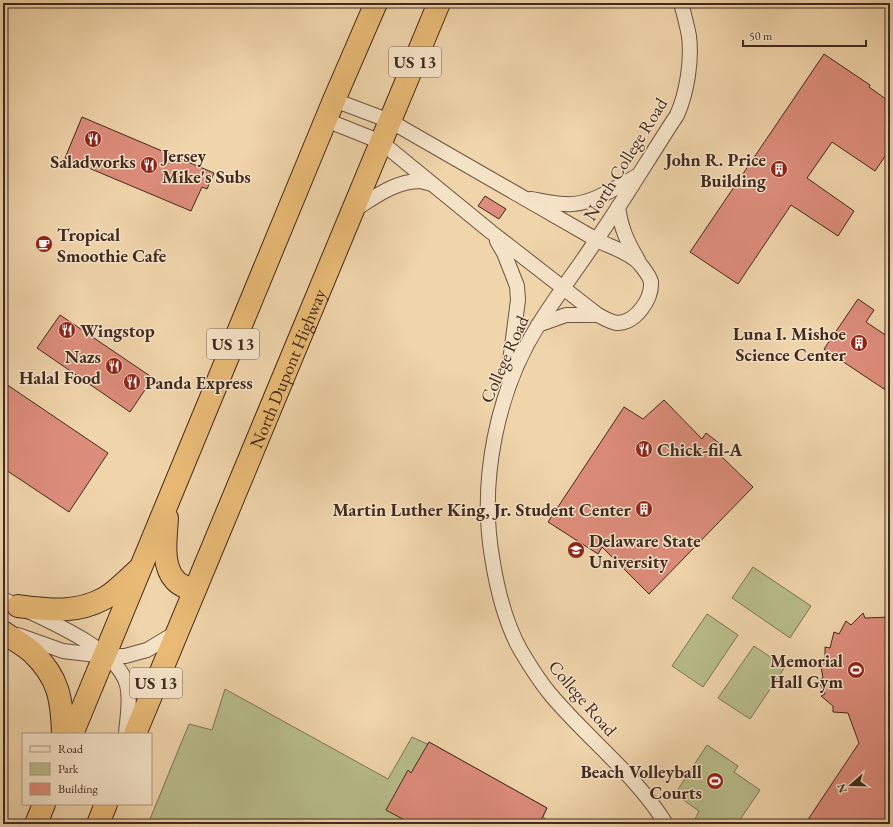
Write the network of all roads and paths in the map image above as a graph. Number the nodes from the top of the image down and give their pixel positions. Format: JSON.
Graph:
{"nodes":[{"id":1,"x":376,"y":3,"type":"edge"},
{"id":2,"x":439,"y":3,"type":"edge"},
{"id":3,"x":681,"y":3,"type":"edge"},
{"id":4,"x":334,"y":100,"type":"junction"},
{"id":5,"x":326,"y":120,"type":"junction"},
{"id":6,"x":390,"y":121,"type":"junction"},
{"id":7,"x":381,"y":142,"type":"junction"},
{"id":8,"x":638,"y":176,"type":"junction"},
{"id":9,"x":432,"y":184,"type":"junction"},
{"id":10,"x":522,"y":197,"type":"junction"},
{"id":11,"x":618,"y":207,"type":"junction"},
{"id":12,"x":352,"y":211,"type":"junction"},
{"id":13,"x":491,"y":232,"type":"junction"},
{"id":14,"x":597,"y":240,"type":"junction"},
{"id":15,"x":639,"y":262,"type":"junction"},
{"id":16,"x":563,"y":287,"type":"junction"},
{"id":17,"x":598,"y":315,"type":"junction"},
{"id":18,"x":538,"y":325,"type":"junction"},
{"id":19,"x":505,"y":395,"type":"junction"},
{"id":20,"x":167,"y":505,"type":"junction"},
{"id":21,"x":141,"y":568,"type":"junction"},
{"id":22,"x":194,"y":592,"type":"junction"},
{"id":23,"x":10,"y":602,"type":"edge"},
{"id":24,"x":3,"y":628,"type":"edge"},
{"id":25,"x":3,"y":632,"type":"edge"},
{"id":26,"x":177,"y":632,"type":"junction"},
{"id":27,"x":105,"y":656,"type":"junction"},
{"id":28,"x":63,"y":733,"type":"edge"},
{"id":29,"x":72,"y":733,"type":"edge"},
{"id":30,"x":126,"y":733,"type":"edge"},
{"id":31,"x":135,"y":733,"type":"edge"},
{"id":32,"x":44,"y":805,"type":"edge"},
{"id":33,"x":106,"y":805,"type":"edge"},
{"id":34,"x":36,"y":824,"type":"edge"},
{"id":35,"x":98,"y":824,"type":"edge"},
{"id":36,"x":666,"y":824,"type":"edge"}],
"edges":[{"from":1,"to":4,"type":"highway","number":"US 13"},
{"from":2,"to":6,"type":"highway","name":"North Dupont Highway","number":"US 13"},
{"from":3,"to":8,"type":"street","name":"North College Road"},
{"from":4,"to":5,"type":"highway","number":"US 13"},
{"from":4,"to":6,"type":"street"},
{"from":5,"to":7,"type":"street"},
{"from":5,"to":20,"type":"highway","number":"US 13"},
{"from":6,"to":7,"type":"highway","name":"North Dupont Highway","number":"US 13"},
{"from":6,"to":10,"type":"street"},
{"from":7,"to":9,"type":"street"},
{"from":7,"to":12,"type":"highway","name":"North Dupont Highway","number":"US 13"},
{"from":8,"to":10,"type":"street"},
{"from":8,"to":11,"type":"street","name":"North College Road"},
{"from":9,"to":12,"type":"street"},
{"from":9,"to":13,"type":"street"},
{"from":10,"to":14,"type":"street"},
{"from":11,"to":14,"type":"street","name":"North College Road"},
{"from":11,"to":15,"type":"street"},
{"from":12,"to":22,"type":"highway","name":"North Dupont Highway","number":"US 13"},
{"from":13,"to":16,"type":"street"},
{"from":13,"to":19,"type":"street"},
{"from":14,"to":15,"type":"street"},
{"from":14,"to":16,"type":"street"},
{"from":15,"to":17,"type":"street"},
{"from":16,"to":17,"type":"street"},
{"from":16,"to":18,"type":"street","name":"College Road"},
{"from":17,"to":18,"type":"street"},
{"from":18,"to":19,"type":"street","name":"College Road"},
{"from":19,"to":36,"type":"street","name":"College Road"},
{"from":20,"to":21,"type":"highway","number":"US 13"},
{"from":20,"to":22,"type":"highway"},
{"from":21,"to":23,"type":"highway"},
{"from":21,"to":27,"type":"highway","number":"US 13"},
{"from":22,"to":26,"type":"highway","name":"North Dupont Highway","number":"US 13"},
{"from":23,"to":27,"type":"street"},
{"from":24,"to":27,"type":"street"},
{"from":25,"to":28,"type":"highway"},
{"from":26,"to":27,"type":"street"},
{"from":26,"to":31,"type":"highway","name":"North Dupont Highway","number":"US 13"},
{"from":27,"to":29,"type":"highway","number":"US 13"},
{"from":27,"to":30,"type":"street"},
{"from":32,"to":34,"type":"highway"},
{"from":33,"to":35,"type":"highway"}]}
